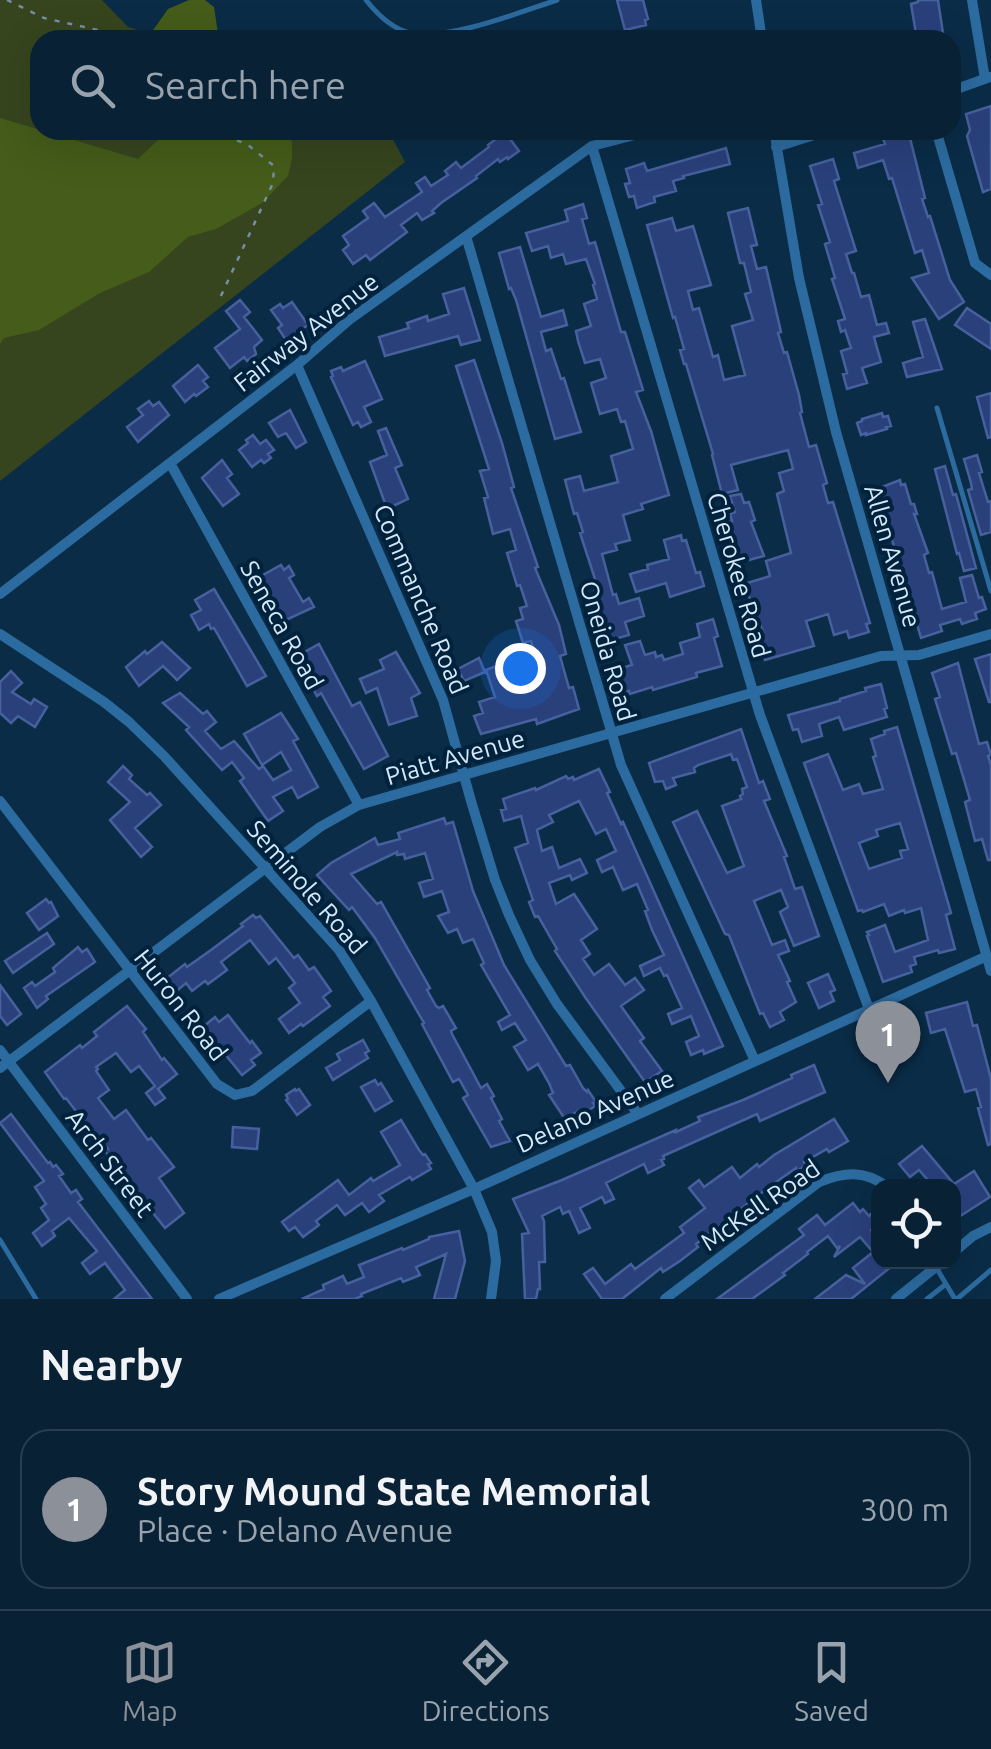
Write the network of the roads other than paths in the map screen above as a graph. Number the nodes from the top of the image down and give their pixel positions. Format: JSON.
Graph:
{"nodes":[{"id":1,"x":366,"y":0,"type":"edge"},
{"id":2,"x":557,"y":0,"type":"edge"},
{"id":3,"x":756,"y":0,"type":"edge"},
{"id":4,"x":972,"y":0,"type":"edge"},
{"id":5,"x":404,"y":30,"type":"edge"},
{"id":6,"x":459,"y":30,"type":"edge"},
{"id":7,"x":760,"y":30,"type":"edge"},
{"id":8,"x":988,"y":78,"type":"edge"},
{"id":9,"x":961,"y":87,"type":"edge"},
{"id":10,"x":615,"y":140,"type":"edge"},
{"id":11,"x":775,"y":140,"type":"edge"},
{"id":12,"x":798,"y":140,"type":"edge"},
{"id":13,"x":939,"y":140,"type":"edge"},
{"id":14,"x":592,"y":146,"type":"junction"},
{"id":15,"x":776,"y":147,"type":"junction"},
{"id":16,"x":466,"y":236,"type":"junction"},
{"id":17,"x":991,"y":275,"type":"edge"},
{"id":18,"x":297,"y":364,"type":"junction"},
{"id":19,"x":937,"y":408,"type":"dead end"},
{"id":20,"x":170,"y":464,"type":"junction"},
{"id":21,"x":991,"y":591,"type":"edge"},
{"id":22,"x":0,"y":594,"type":"edge"},
{"id":23,"x":0,"y":634,"type":"edge"},
{"id":24,"x":991,"y":634,"type":"edge"},
{"id":25,"x":900,"y":655,"type":"junction"},
{"id":26,"x":753,"y":692,"type":"junction"},
{"id":27,"x":610,"y":732,"type":"junction"},
{"id":28,"x":464,"y":775,"type":"junction"},
{"id":29,"x":0,"y":801,"type":"edge"},
{"id":30,"x":359,"y":806,"type":"junction"},
{"id":31,"x":266,"y":868,"type":"junction"},
{"id":32,"x":987,"y":956,"type":"junction"},
{"id":33,"x":129,"y":970,"type":"junction"},
{"id":34,"x":991,"y":971,"type":"edge"},
{"id":35,"x":371,"y":1002,"type":"junction"},
{"id":36,"x":869,"y":1009,"type":"junction"},
{"id":37,"x":0,"y":1050,"type":"edge"},
{"id":38,"x":754,"y":1061,"type":"junction"},
{"id":39,"x":4,"y":1065,"type":"edge"},
{"id":40,"x":638,"y":1114,"type":"junction"},
{"id":41,"x":876,"y":1179,"type":"edge"},
{"id":42,"x":474,"y":1188,"type":"junction"},
{"id":43,"x":991,"y":1227,"type":"edge"},
{"id":44,"x":0,"y":1240,"type":"edge"},
{"id":45,"x":961,"y":1246,"type":"edge"},
{"id":46,"x":932,"y":1269,"type":"edge"},
{"id":47,"x":940,"y":1269,"type":"edge"},
{"id":48,"x":991,"y":1270,"type":"edge"},
{"id":49,"x":946,"y":1284,"type":"junction"},
{"id":50,"x":36,"y":1299,"type":"edge"},
{"id":51,"x":187,"y":1299,"type":"edge"},
{"id":52,"x":218,"y":1299,"type":"edge"},
{"id":53,"x":491,"y":1299,"type":"edge"},
{"id":54,"x":665,"y":1299,"type":"edge"},
{"id":55,"x":896,"y":1299,"type":"edge"},
{"id":56,"x":927,"y":1299,"type":"edge"},
{"id":57,"x":956,"y":1299,"type":"edge"}],
"edges":[{"from":1,"to":5,"type":"lane"},
{"from":2,"to":6,"type":"lane"},
{"from":3,"to":7,"type":"street"},
{"from":4,"to":8,"type":"street"},
{"from":8,"to":9,"type":"street"},
{"from":10,"to":14,"type":"street","name":"Fairway Avenue"},
{"from":11,"to":15,"type":"street","name":"Allen Avenue"},
{"from":12,"to":15,"type":"street"},
{"from":13,"to":17,"type":"street"},
{"from":14,"to":16,"type":"street","name":"Fairway Avenue"},
{"from":14,"to":26,"type":"street","name":"Cherokee Road"},
{"from":15,"to":25,"type":"street","name":"Allen Avenue"},
{"from":16,"to":18,"type":"street","name":"Fairway Avenue"},
{"from":16,"to":27,"type":"street","name":"Oneida Road"},
{"from":18,"to":20,"type":"street","name":"Fairway Avenue"},
{"from":18,"to":28,"type":"street","name":"Commanche Road"},
{"from":19,"to":21,"type":"lane"},
{"from":20,"to":22,"type":"street","name":"Fairway Avenue"},
{"from":20,"to":30,"type":"street","name":"Seneca Road"},
{"from":23,"to":31,"type":"street","name":"Seminole Road"},
{"from":24,"to":25,"type":"street","name":"Piatt Avenue"},
{"from":25,"to":26,"type":"street","name":"Piatt Avenue"},
{"from":25,"to":32,"type":"street","name":"Allen Avenue"},
{"from":26,"to":27,"type":"street","name":"Piatt Avenue"},
{"from":26,"to":36,"type":"street","name":"Cherokee Road"},
{"from":27,"to":28,"type":"street","name":"Piatt Avenue"},
{"from":27,"to":38,"type":"street","name":"Oneida Road"},
{"from":28,"to":30,"type":"street","name":"Piatt Avenue"},
{"from":28,"to":40,"type":"street","name":"Commanche Road"},
{"from":29,"to":33,"type":"street","name":"Huron Road"},
{"from":30,"to":31,"type":"street","name":"Piatt Avenue"},
{"from":31,"to":33,"type":"street","name":"Piatt Avenue"},
{"from":31,"to":35,"type":"street","name":"Seminole Road"},
{"from":32,"to":34,"type":"street","name":"Allen Avenue"},
{"from":32,"to":36,"type":"street","name":"Delano Avenue"},
{"from":33,"to":35,"type":"street","name":"Huron Road"},
{"from":33,"to":39,"type":"street","name":"Piatt Avenue"},
{"from":35,"to":42,"type":"street","name":"Seminole Road"},
{"from":36,"to":38,"type":"street","name":"Delano Avenue"},
{"from":37,"to":39,"type":"street","name":"Arch Street"},
{"from":38,"to":40,"type":"street","name":"Delano Avenue"},
{"from":39,"to":51,"type":"street","name":"Arch Street"},
{"from":40,"to":42,"type":"street","name":"Delano Avenue"},
{"from":41,"to":54,"type":"street","name":"McKell Road"},
{"from":42,"to":52,"type":"street","name":"Delano Avenue"},
{"from":42,"to":53,"type":"street","name":"Seminole Road"},
{"from":43,"to":45,"type":"street"},
{"from":44,"to":50,"type":"lane"},
{"from":46,"to":55,"type":"street"},
{"from":47,"to":49,"type":"lane"},
{"from":48,"to":57,"type":"lane"},
{"from":49,"to":56,"type":"lane"},
{"from":49,"to":57,"type":"lane"}]}
